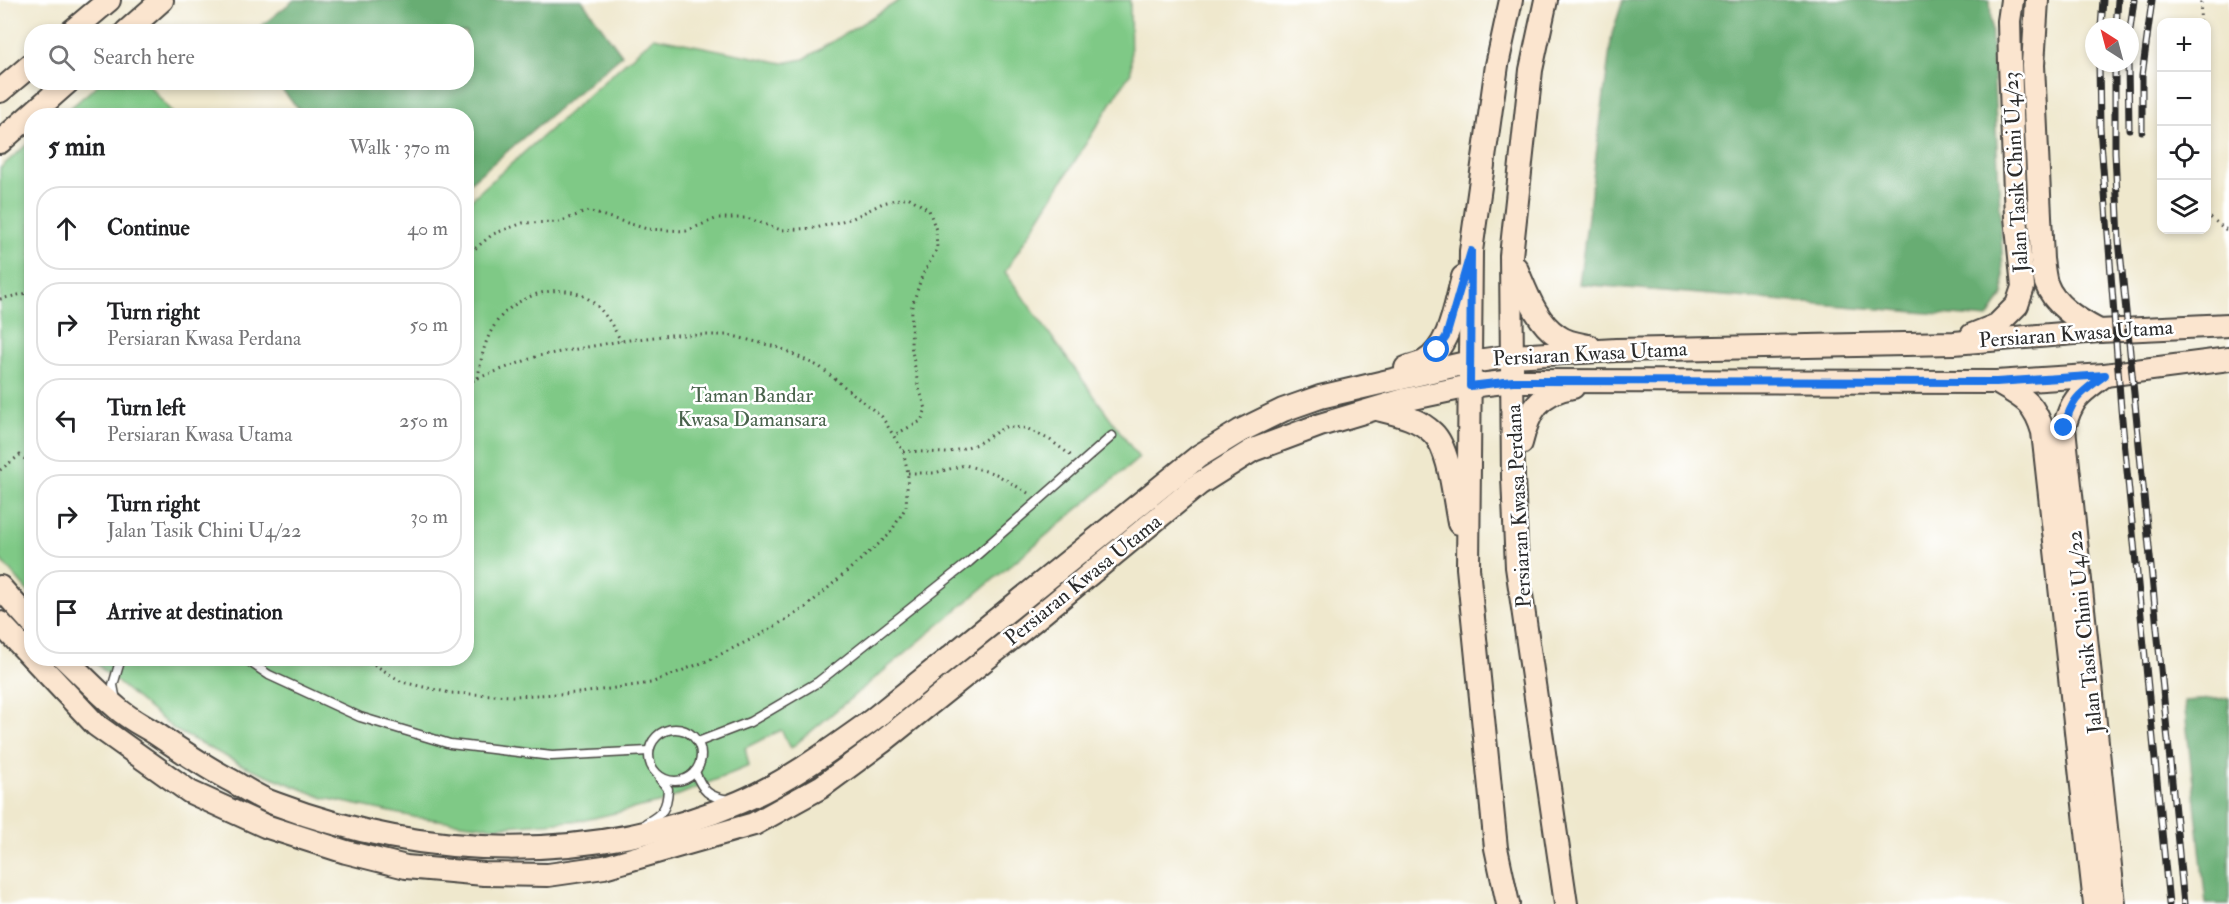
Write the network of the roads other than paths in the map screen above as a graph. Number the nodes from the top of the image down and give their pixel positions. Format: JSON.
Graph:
{"nodes":[{"id":1,"x":109,"y":0,"type":"edge"},
{"id":2,"x":162,"y":0,"type":"edge"},
{"id":3,"x":1511,"y":0,"type":"edge"},
{"id":4,"x":1546,"y":0,"type":"edge"},
{"id":5,"x":2012,"y":0,"type":"edge"},
{"id":6,"x":2037,"y":0,"type":"edge"},
{"id":7,"x":80,"y":24,"type":"edge"},
{"id":8,"x":135,"y":24,"type":"edge"},
{"id":9,"x":24,"y":71,"type":"edge"},
{"id":10,"x":59,"y":90,"type":"edge"},
{"id":11,"x":0,"y":91,"type":"edge"},
{"id":12,"x":39,"y":108,"type":"edge"},
{"id":13,"x":24,"y":121,"type":"edge"},
{"id":14,"x":0,"y":142,"type":"edge"},
{"id":15,"x":1471,"y":251,"type":"junction"},
{"id":16,"x":1511,"y":256,"type":"junction"},
{"id":17,"x":2229,"y":325,"type":"edge"},
{"id":18,"x":2099,"y":331,"type":"junction"},
{"id":19,"x":1954,"y":343,"type":"junction"},
{"id":20,"x":1616,"y":350,"type":"junction"},
{"id":21,"x":1512,"y":356,"type":"junction"},
{"id":22,"x":2229,"y":359,"type":"edge"},
{"id":23,"x":1470,"y":362,"type":"junction"},
{"id":24,"x":2105,"y":375,"type":"junction"},
{"id":25,"x":1513,"y":381,"type":"junction"},
{"id":26,"x":1613,"y":381,"type":"junction"},
{"id":27,"x":1996,"y":382,"type":"junction"},
{"id":28,"x":1470,"y":386,"type":"junction"},
{"id":29,"x":1320,"y":397,"type":"junction"},
{"id":30,"x":1376,"y":408,"type":"junction"},
{"id":31,"x":1112,"y":436,"type":"dead end"},
{"id":32,"x":1514,"y":477,"type":"junction"},
{"id":33,"x":1468,"y":568,"type":"junction"},
{"id":34,"x":0,"y":587,"type":"edge"},
{"id":35,"x":24,"y":608,"type":"edge"},
{"id":36,"x":0,"y":623,"type":"edge"},
{"id":37,"x":24,"y":649,"type":"edge"},
{"id":38,"x":40,"y":666,"type":"edge"},
{"id":39,"x":72,"y":666,"type":"edge"},
{"id":40,"x":119,"y":666,"type":"edge"},
{"id":41,"x":256,"y":666,"type":"edge"},
{"id":42,"x":118,"y":709,"type":"junction"},
{"id":43,"x":698,"y":742,"type":"junction"},
{"id":44,"x":649,"y":751,"type":"junction"},
{"id":45,"x":695,"y":772,"type":"junction"},
{"id":46,"x":658,"y":776,"type":"junction"},
{"id":47,"x":740,"y":802,"type":"junction"},
{"id":48,"x":613,"y":839,"type":"junction"},
{"id":49,"x":1508,"y":904,"type":"edge"},
{"id":50,"x":1566,"y":904,"type":"edge"},
{"id":51,"x":2095,"y":904,"type":"edge"},
{"id":52,"x":2114,"y":904,"type":"edge"}],
"edges":[{"from":1,"to":7,"type":"main road"},
{"from":2,"to":8,"type":"main road"},
{"from":3,"to":15,"type":"main road","name":"Persiaran Kwasa Perdana"},
{"from":4,"to":16,"type":"main road","name":"Persiaran Kwasa Perdana"},
{"from":5,"to":19,"type":"main road","name":"Jalan Tasik Chini U4/23"},
{"from":6,"to":18,"type":"main road","name":"Jalan Tasik Chini U4/23"},
{"from":9,"to":11,"type":"main road"},
{"from":10,"to":12,"type":"main road"},
{"from":13,"to":14,"type":"main road"},
{"from":15,"to":23,"type":"main road","name":"Persiaran Kwasa Perdana"},
{"from":15,"to":29,"type":"main road"},
{"from":16,"to":20,"type":"main road"},
{"from":16,"to":21,"type":"main road","name":"Persiaran Kwasa Perdana"},
{"from":17,"to":18,"type":"main road","name":"Persiaran Kwasa Utama"},
{"from":18,"to":19,"type":"main road","name":"Persiaran Kwasa Utama"},
{"from":19,"to":20,"type":"main road","name":"Persiaran Kwasa Utama"},
{"from":20,"to":21,"type":"main road","name":"Persiaran Kwasa Utama"},
{"from":21,"to":23,"type":"main road","name":"Persiaran Kwasa Utama"},
{"from":21,"to":25,"type":"main road","name":"Persiaran Kwasa Perdana"},
{"from":22,"to":24,"type":"main road","name":"Persiaran Kwasa Utama"},
{"from":23,"to":28,"type":"main road","name":"Persiaran Kwasa Perdana"},
{"from":23,"to":29,"type":"main road","name":"Persiaran Kwasa Utama"},
{"from":24,"to":27,"type":"main road","name":"Persiaran Kwasa Utama"},
{"from":24,"to":52,"type":"main road","name":"Jalan Tasik Chini U4/22"},
{"from":25,"to":26,"type":"main road","name":"Persiaran Kwasa Utama"},
{"from":25,"to":28,"type":"main road","name":"Persiaran Kwasa Utama"},
{"from":25,"to":32,"type":"main road","name":"Persiaran Kwasa Perdana"},
{"from":26,"to":27,"type":"main road","name":"Persiaran Kwasa Utama"},
{"from":26,"to":32,"type":"main road"},
{"from":27,"to":51,"type":"main road","name":"Jalan Tasik Chini U4/22"},
{"from":28,"to":30,"type":"main road","name":"Persiaran Kwasa Utama"},
{"from":28,"to":33,"type":"main road","name":"Persiaran Kwasa Perdana"},
{"from":29,"to":47,"type":"main road","name":"Persiaran Kwasa Utama"},
{"from":30,"to":33,"type":"main road"},
{"from":30,"to":38,"type":"main road","name":"Persiaran Kwasa Utama"},
{"from":31,"to":43,"type":"lane"},
{"from":32,"to":50,"type":"main road","name":"Persiaran Kwasa Perdana"},
{"from":33,"to":49,"type":"main road","name":"Persiaran Kwasa Perdana"},
{"from":34,"to":35,"type":"main road"},
{"from":36,"to":37,"type":"main road","name":"Persiaran Kwasa Utama"},
{"from":39,"to":42,"type":"main road","name":"Persiaran Kwasa Utama"},
{"from":40,"to":42,"type":"lane"},
{"from":41,"to":44,"type":"lane"},
{"from":42,"to":48,"type":"main road","name":"Persiaran Kwasa Utama"},
{"from":43,"to":44,"type":"lane"},
{"from":43,"to":45,"type":"lane"},
{"from":44,"to":46,"type":"lane"},
{"from":45,"to":46,"type":"lane"},
{"from":45,"to":47,"type":"lane"},
{"from":46,"to":48,"type":"lane"},
{"from":47,"to":48,"type":"main road","name":"Persiaran Kwasa Utama"}]}
